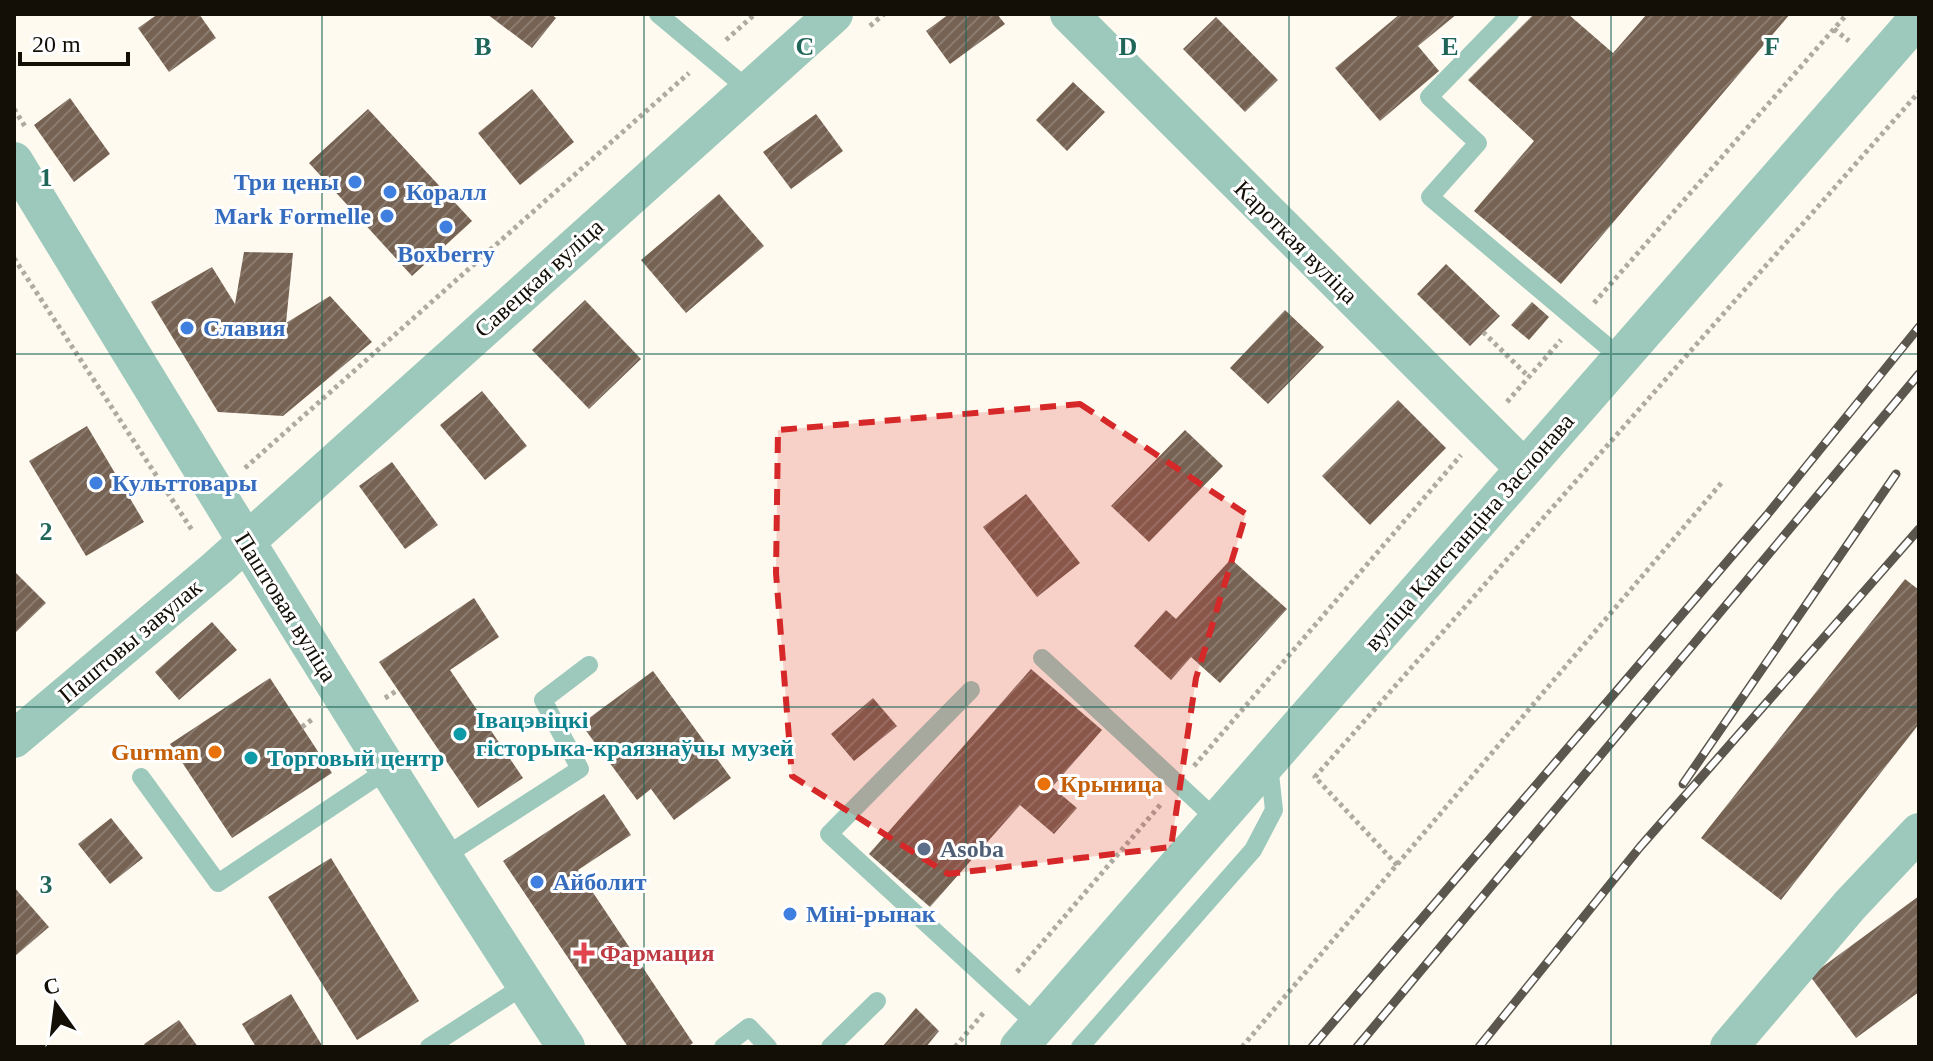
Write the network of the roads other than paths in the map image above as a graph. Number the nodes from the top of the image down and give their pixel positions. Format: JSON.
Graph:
{"nodes":[{"id":1,"x":658,"y":14,"type":"edge"},
{"id":2,"x":834,"y":14,"type":"edge"},
{"id":3,"x":1069,"y":14,"type":"edge"},
{"id":4,"x":1510,"y":14,"type":"edge"},
{"id":5,"x":1908,"y":20,"type":"edge"},
{"id":6,"x":749,"y":90,"type":"junction"},
{"id":7,"x":14,"y":161,"type":"edge"},
{"id":8,"x":1621,"y":358,"type":"junction"},
{"id":9,"x":1524,"y":468,"type":"junction"},
{"id":10,"x":245,"y":542,"type":"junction"},
{"id":11,"x":1042,"y":658,"type":"dead end"},
{"id":12,"x":589,"y":665,"type":"dead end"},
{"id":13,"x":971,"y":690,"type":"dead end"},
{"id":14,"x":14,"y":739,"type":"edge"},
{"id":15,"x":1268,"y":762,"type":"junction"},
{"id":16,"x":387,"y":770,"type":"junction"},
{"id":17,"x":141,"y":777,"type":"dead end"},
{"id":18,"x":1217,"y":820,"type":"junction"},
{"id":19,"x":1919,"y":832,"type":"edge"},
{"id":20,"x":442,"y":858,"type":"junction"},
{"id":21,"x":525,"y":985,"type":"junction"},
{"id":22,"x":877,"y":1001,"type":"dead end"},
{"id":23,"x":1029,"y":1037,"type":"edge"},
{"id":24,"x":429,"y":1047,"type":"edge"},
{"id":25,"x":566,"y":1047,"type":"edge"},
{"id":26,"x":723,"y":1047,"type":"edge"},
{"id":27,"x":768,"y":1047,"type":"edge"},
{"id":28,"x":830,"y":1047,"type":"edge"},
{"id":29,"x":1080,"y":1047,"type":"edge"},
{"id":30,"x":1729,"y":1047,"type":"edge"}],
"edges":[{"from":1,"to":6,"type":"lane"},
{"from":2,"to":6,"type":"street","name":"Савецкая вуліца"},
{"from":3,"to":9,"type":"street","name":"Кароткая вуліца"},
{"from":4,"to":8,"type":"lane"},
{"from":5,"to":8,"type":"street","name":"вуліца Канстанціна Заслонава"},
{"from":6,"to":10,"type":"street","name":"Савецкая вуліца"},
{"from":7,"to":10,"type":"street","name":"Паштовая вуліца"},
{"from":8,"to":9,"type":"street","name":"вуліца Канстанціна Заслонава"},
{"from":9,"to":15,"type":"street","name":"вуліца Канстанціна Заслонава"},
{"from":10,"to":14,"type":"street","name":"Паштовы завулак"},
{"from":10,"to":16,"type":"street","name":"Паштовая вуліца"},
{"from":11,"to":18,"type":"lane"},
{"from":12,"to":20,"type":"lane"},
{"from":13,"to":23,"type":"lane"},
{"from":15,"to":18,"type":"street","name":"вуліца Канстанціна Заслонава"},
{"from":15,"to":29,"type":"lane"},
{"from":16,"to":17,"type":"lane"},
{"from":16,"to":20,"type":"street","name":"Паштовая вуліца"},
{"from":18,"to":23,"type":"street","name":"вуліца Канстанціна Заслонава"},
{"from":19,"to":30,"type":"street"},
{"from":20,"to":21,"type":"street","name":"Паштовая вуліца"},
{"from":21,"to":24,"type":"lane"},
{"from":21,"to":25,"type":"street","name":"Паштовая вуліца"},
{"from":22,"to":28,"type":"lane"},
{"from":26,"to":27,"type":"lane"}]}
